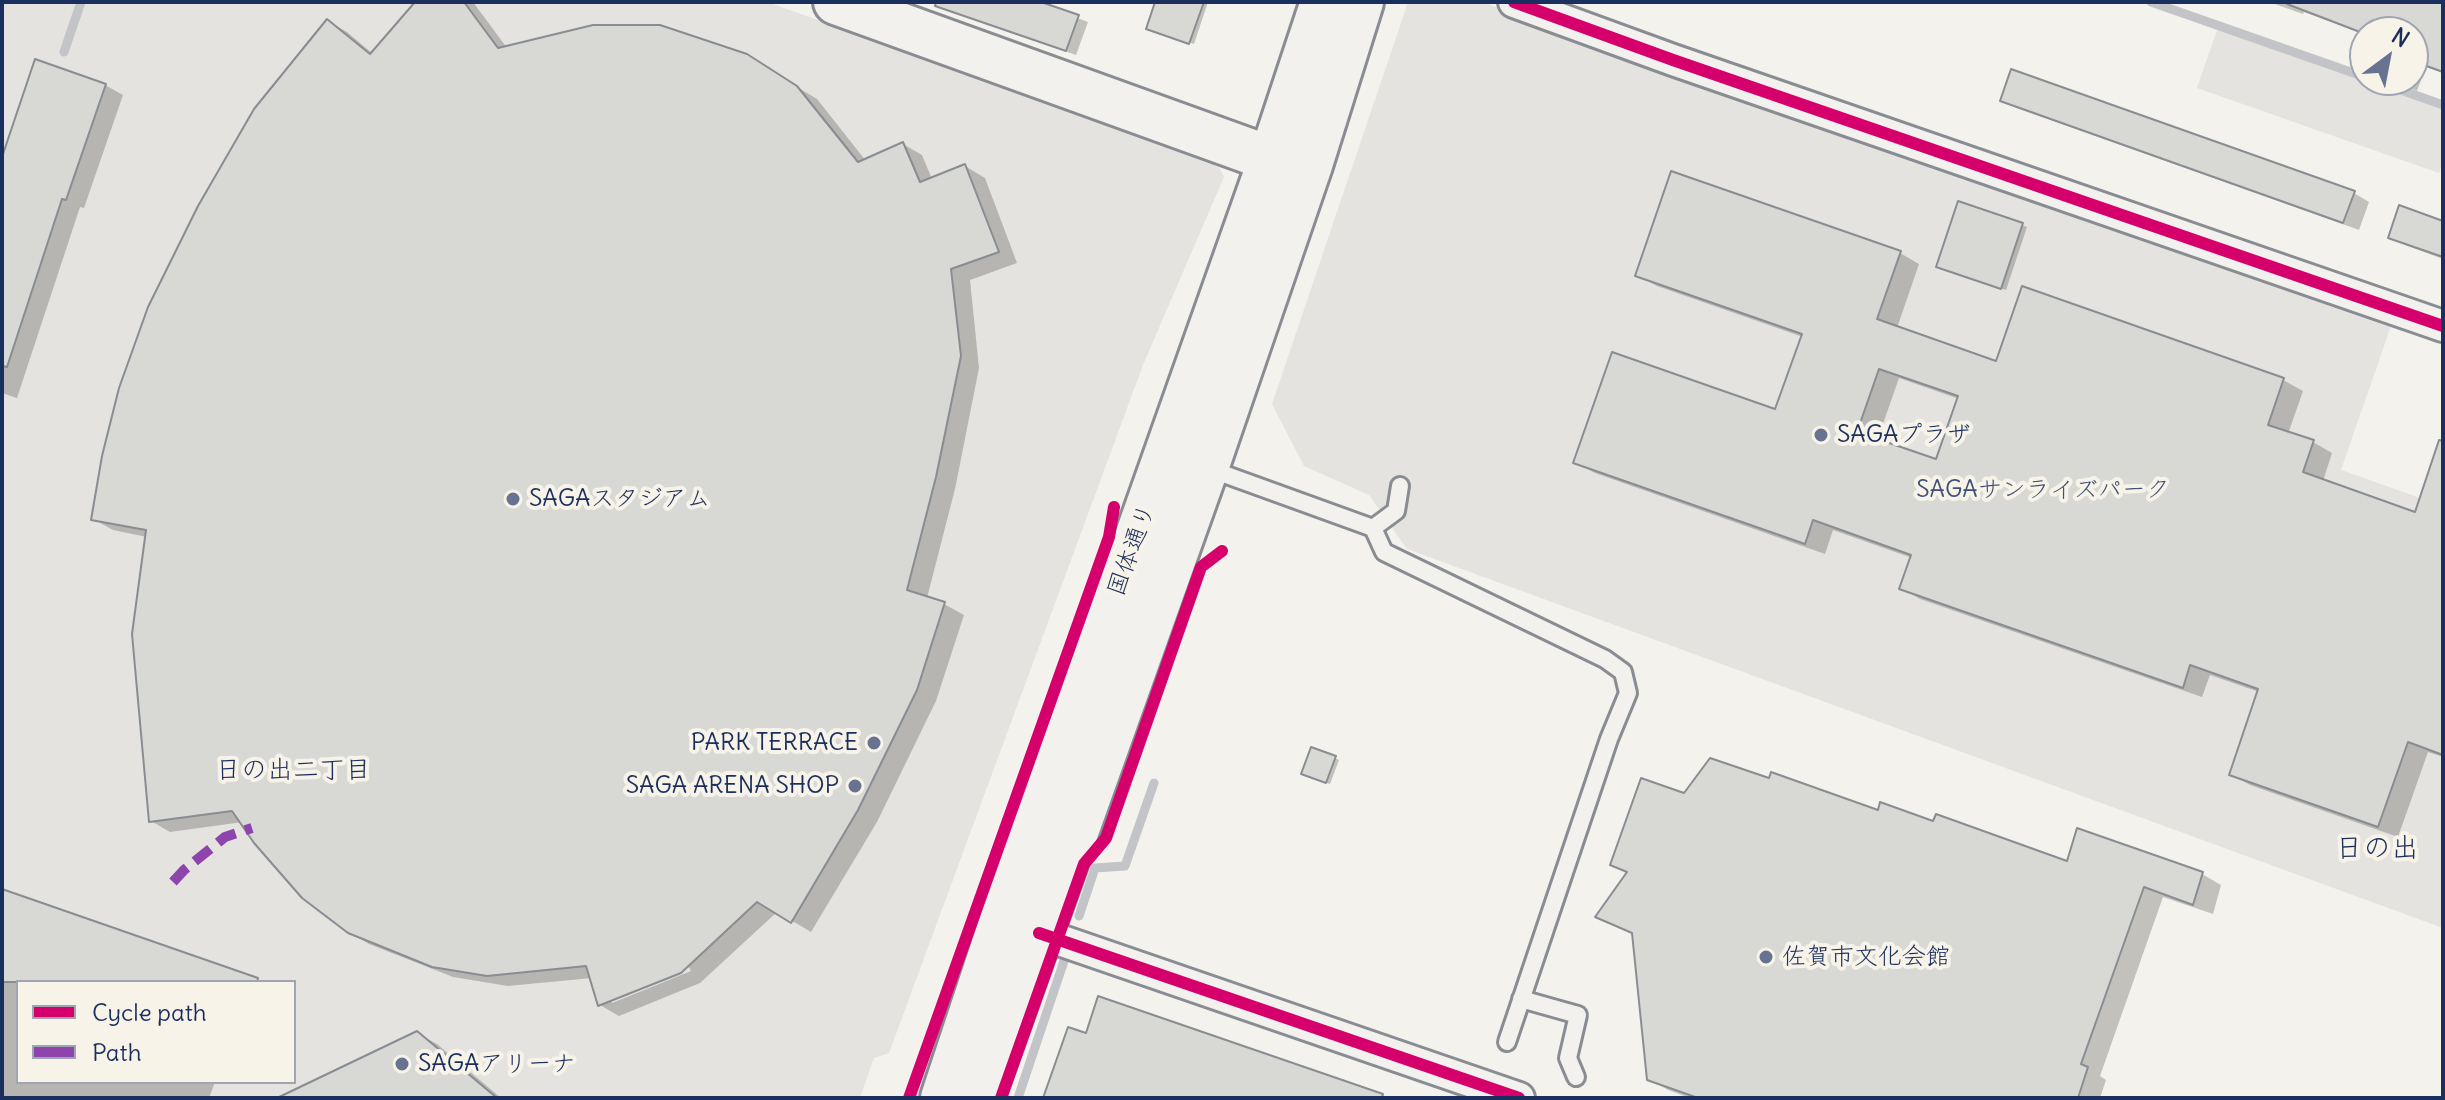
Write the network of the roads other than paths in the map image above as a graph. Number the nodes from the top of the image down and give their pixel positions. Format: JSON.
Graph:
{"nodes":[{"id":1,"x":836,"y":2,"type":"edge"},
{"id":2,"x":1323,"y":2,"type":"edge"},
{"id":3,"x":1361,"y":2,"type":"edge"},
{"id":4,"x":1514,"y":2,"type":"edge"},
{"id":5,"x":906,"y":14,"type":"edge"},
{"id":6,"x":1271,"y":159,"type":"junction"},
{"id":7,"x":2443,"y":326,"type":"edge"},
{"id":8,"x":1187,"y":460,"type":"junction"},
{"id":9,"x":1400,"y":486,"type":"dead end"},
{"id":10,"x":1373,"y":528,"type":"junction"},
{"id":11,"x":1039,"y":933,"type":"junction"},
{"id":12,"x":1521,"y":999,"type":"junction"},
{"id":13,"x":1507,"y":1042,"type":"dead end"},
{"id":14,"x":1576,"y":1077,"type":"dead end"},
{"id":15,"x":943,"y":1098,"type":"edge"},
{"id":16,"x":981,"y":1098,"type":"edge"},
{"id":17,"x":1519,"y":1098,"type":"edge"}],
"edges":[{"from":1,"to":5,"type":"main road"},
{"from":2,"to":6,"type":"main road","name":"国体通り"},
{"from":3,"to":8,"type":"main road","name":"国体通り"},
{"from":4,"to":7,"type":"street"},
{"from":5,"to":6,"type":"main road"},
{"from":6,"to":8,"type":"main road","name":"国体通り"},
{"from":8,"to":10,"type":"lane"},
{"from":8,"to":11,"type":"main road","name":"国体通り"},
{"from":8,"to":15,"type":"main road","name":"国体通り"},
{"from":9,"to":10,"type":"lane"},
{"from":10,"to":12,"type":"lane"},
{"from":11,"to":16,"type":"main road","name":"国体通り"},
{"from":11,"to":17,"type":"street"},
{"from":12,"to":13,"type":"lane"},
{"from":12,"to":14,"type":"lane"}]}
